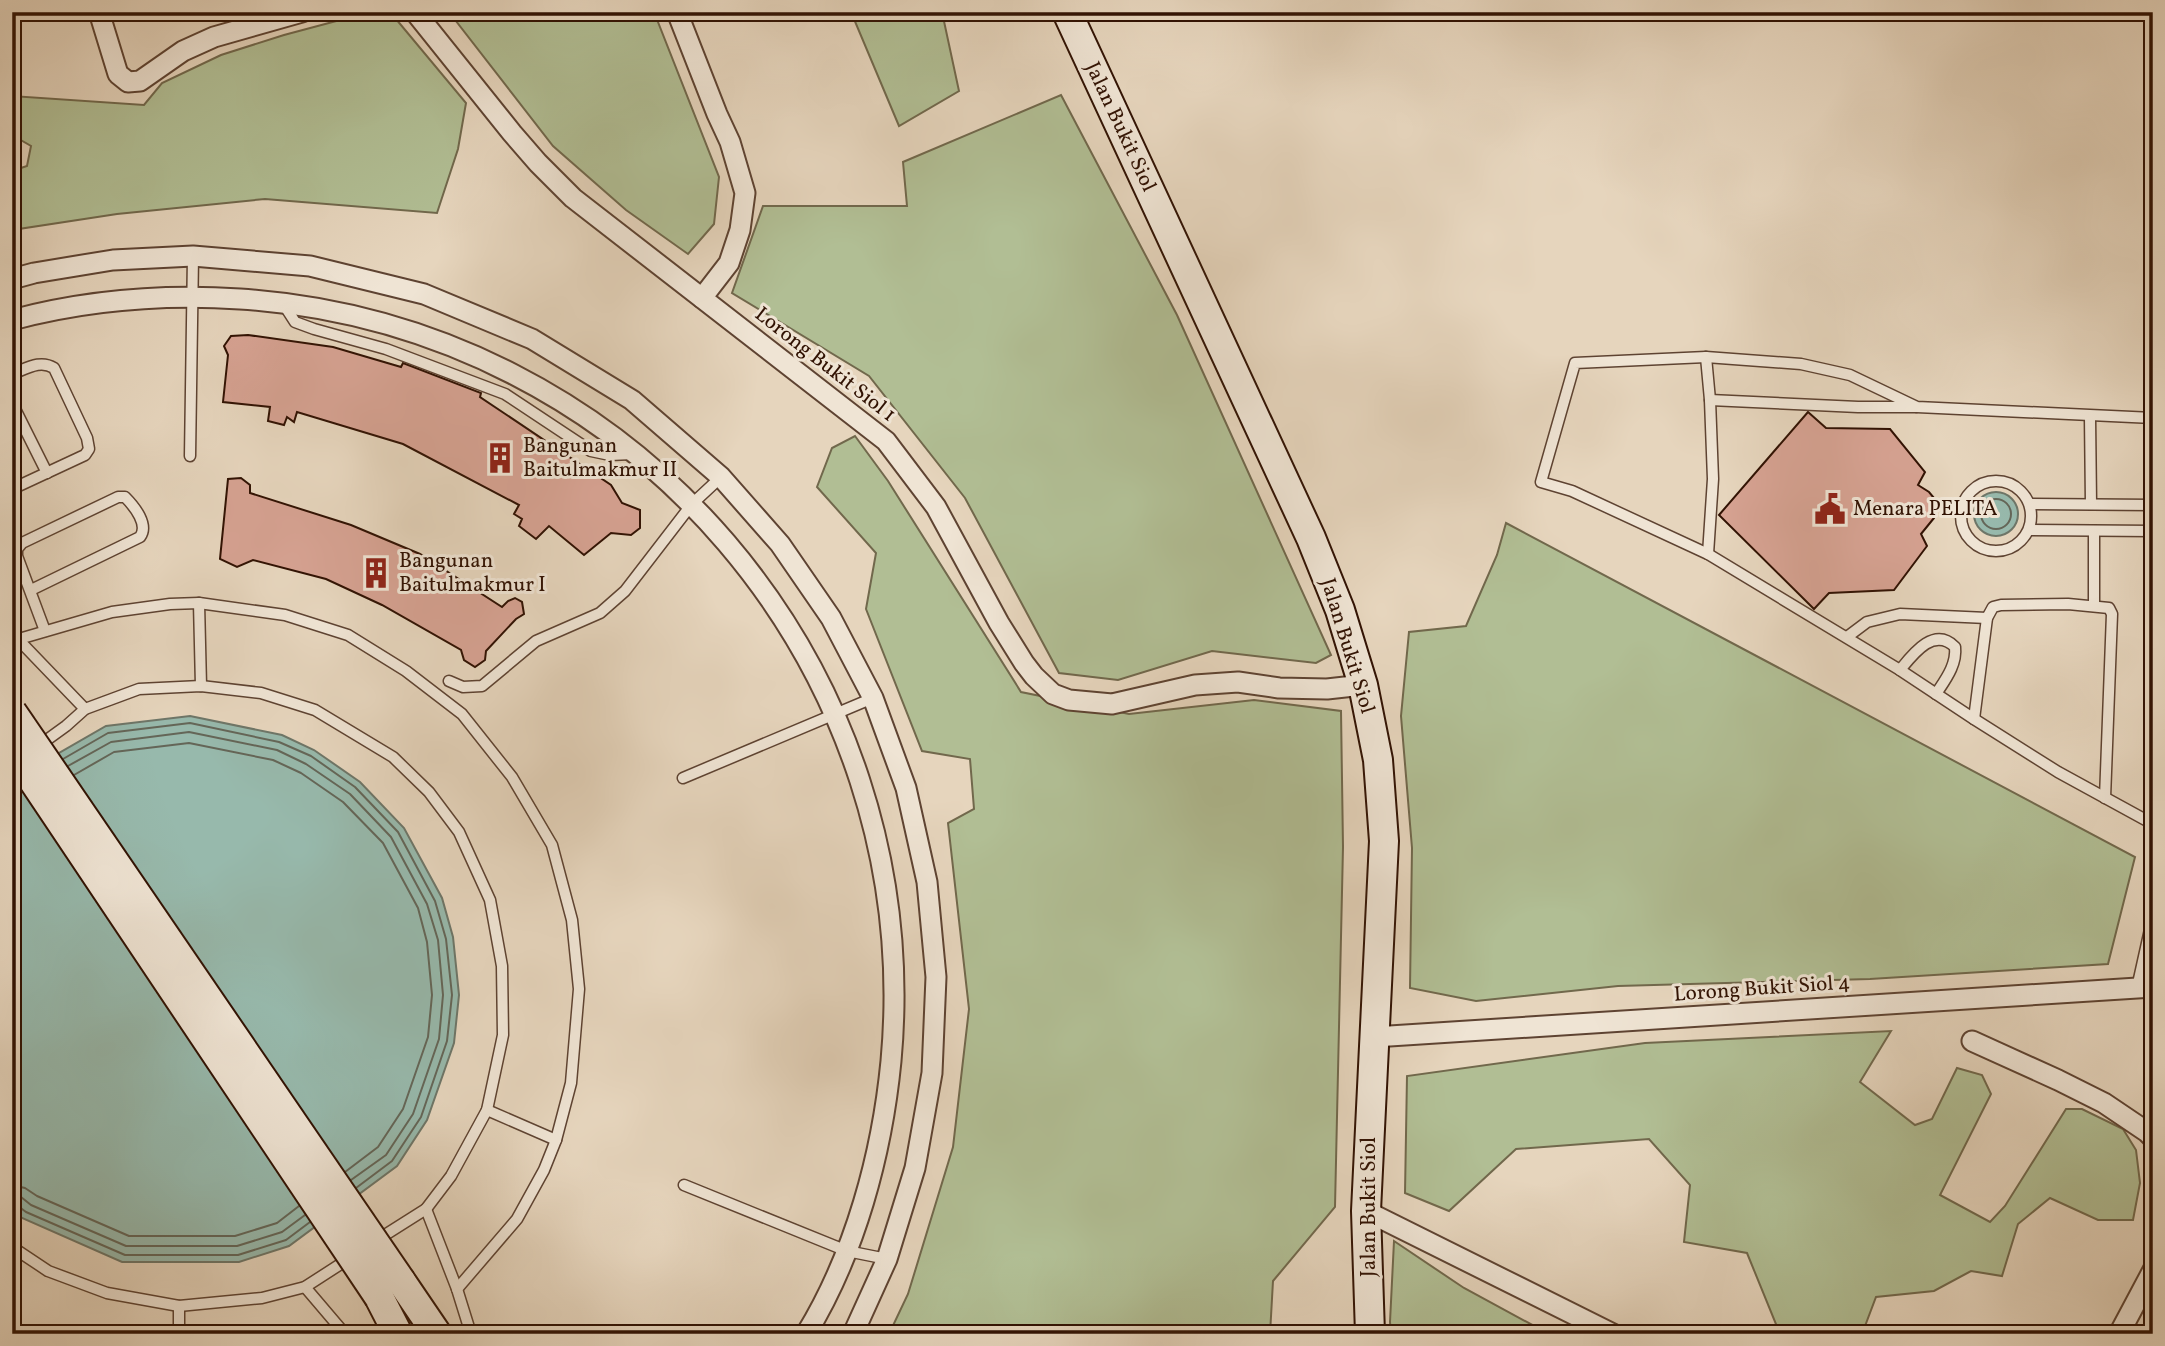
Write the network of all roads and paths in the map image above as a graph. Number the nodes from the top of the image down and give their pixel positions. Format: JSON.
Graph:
{"nodes":[{"id":1,"x":99,"y":12,"type":"edge"},
{"id":2,"x":302,"y":12,"type":"edge"},
{"id":3,"x":415,"y":12,"type":"edge"},
{"id":4,"x":677,"y":12,"type":"edge"},
{"id":5,"x":1067,"y":12,"type":"edge"},
{"id":6,"x":193,"y":256,"type":"junction"},
{"id":7,"x":12,"y":279,"type":"edge"},
{"id":8,"x":194,"y":296,"type":"junction"},
{"id":9,"x":702,"y":298,"type":"junction"},
{"id":10,"x":12,"y":320,"type":"edge"},
{"id":11,"x":1706,"y":357,"type":"junction"},
{"id":12,"x":12,"y":374,"type":"edge"},
{"id":13,"x":1710,"y":400,"type":"junction"},
{"id":14,"x":12,"y":403,"type":"edge"},
{"id":15,"x":1917,"y":407,"type":"junction"},
{"id":16,"x":2090,"y":416,"type":"junction"},
{"id":17,"x":2153,"y":418,"type":"edge"},
{"id":18,"x":190,"y":456,"type":"dead end"},
{"id":19,"x":47,"y":473,"type":"junction"},
{"id":20,"x":721,"y":477,"type":"junction"},
{"id":21,"x":12,"y":489,"type":"edge"},
{"id":22,"x":692,"y":504,"type":"junction"},
{"id":23,"x":2030,"y":504,"type":"junction"},
{"id":24,"x":2091,"y":504,"type":"junction"},
{"id":25,"x":2153,"y":505,"type":"edge"},
{"id":26,"x":2029,"y":530,"type":"junction"},
{"id":27,"x":2094,"y":531,"type":"junction"},
{"id":28,"x":2153,"y":531,"type":"edge"},
{"id":29,"x":1708,"y":554,"type":"junction"},
{"id":30,"x":2153,"y":567,"type":"edge"},
{"id":31,"x":2153,"y":586,"type":"edge"},
{"id":32,"x":31,"y":590,"type":"junction"},
{"id":33,"x":199,"y":603,"type":"junction"},
{"id":34,"x":2094,"y":606,"type":"junction"},
{"id":35,"x":1987,"y":618,"type":"junction"},
{"id":36,"x":45,"y":631,"type":"junction"},
{"id":37,"x":16,"y":636,"type":"edge"},
{"id":38,"x":1847,"y":637,"type":"junction"},
{"id":39,"x":1900,"y":670,"type":"junction"},
{"id":40,"x":449,"y":681,"type":"dead end"},
{"id":41,"x":1363,"y":685,"type":"junction"},
{"id":42,"x":201,"y":686,"type":"junction"},
{"id":43,"x":1936,"y":694,"type":"junction"},
{"id":44,"x":873,"y":698,"type":"junction"},
{"id":45,"x":85,"y":709,"type":"junction"},
{"id":46,"x":12,"y":712,"type":"edge"},
{"id":47,"x":835,"y":714,"type":"junction"},
{"id":48,"x":1974,"y":719,"type":"junction"},
{"id":49,"x":12,"y":749,"type":"edge"},
{"id":50,"x":12,"y":761,"type":"edge"},
{"id":51,"x":683,"y":778,"type":"dead end"},
{"id":52,"x":2105,"y":798,"type":"junction"},
{"id":53,"x":2153,"y":824,"type":"edge"},
{"id":54,"x":2153,"y":916,"type":"edge"},
{"id":55,"x":2145,"y":988,"type":"edge"},
{"id":56,"x":1374,"y":1037,"type":"junction"},
{"id":57,"x":1972,"y":1041,"type":"dead end"},
{"id":58,"x":487,"y":1111,"type":"junction"},
{"id":59,"x":2153,"y":1139,"type":"edge"},
{"id":60,"x":556,"y":1140,"type":"junction"},
{"id":61,"x":684,"y":1185,"type":"dead end"},
{"id":62,"x":426,"y":1209,"type":"junction"},
{"id":63,"x":1366,"y":1211,"type":"junction"},
{"id":64,"x":12,"y":1247,"type":"edge"},
{"id":65,"x":846,"y":1251,"type":"junction"},
{"id":66,"x":887,"y":1259,"type":"junction"},
{"id":67,"x":2153,"y":1270,"type":"edge"},
{"id":68,"x":305,"y":1287,"type":"junction"},
{"id":69,"x":390,"y":1289,"type":"junction"},
{"id":70,"x":457,"y":1289,"type":"junction"},
{"id":71,"x":179,"y":1306,"type":"junction"},
{"id":72,"x":179,"y":1334,"type":"edge"},
{"id":73,"x":345,"y":1334,"type":"edge"},
{"id":74,"x":398,"y":1334,"type":"edge"},
{"id":75,"x":437,"y":1334,"type":"edge"},
{"id":76,"x":471,"y":1334,"type":"edge"},
{"id":77,"x":806,"y":1334,"type":"edge"},
{"id":78,"x":853,"y":1334,"type":"edge"},
{"id":79,"x":1370,"y":1334,"type":"edge"},
{"id":80,"x":1613,"y":1334,"type":"edge"},
{"id":81,"x":2119,"y":1334,"type":"edge"}],
"edges":[{"from":1,"to":2,"type":"street"},
{"from":3,"to":9,"type":"street","name":"Lorong Bukit Siol 1"},
{"from":4,"to":9,"type":"street"},
{"from":5,"to":41,"type":"street","name":"Jalan Bukit Siol"},
{"from":6,"to":7,"type":"street"},
{"from":6,"to":8,"type":"lane"},
{"from":6,"to":20,"type":"street"},
{"from":8,"to":10,"type":"street"},
{"from":8,"to":18,"type":"lane"},
{"from":8,"to":22,"type":"street"},
{"from":9,"to":41,"type":"street","name":"Lorong Bukit Siol 1"},
{"from":11,"to":13,"type":"lane"},
{"from":11,"to":15,"type":"lane"},
{"from":11,"to":29,"type":"lane"},
{"from":12,"to":19,"type":"lane"},
{"from":13,"to":15,"type":"lane"},
{"from":13,"to":29,"type":"lane"},
{"from":14,"to":19,"type":"lane"},
{"from":15,"to":16,"type":"lane"},
{"from":16,"to":17,"type":"lane"},
{"from":16,"to":24,"type":"lane"},
{"from":19,"to":21,"type":"lane"},
{"from":20,"to":22,"type":"lane"},
{"from":20,"to":44,"type":"street"},
{"from":22,"to":40,"type":"lane"},
{"from":22,"to":47,"type":"street"},
{"from":23,"to":24,"type":"lane"},
{"from":23,"to":26,"type":"lane"},
{"from":23,"to":26,"type":"lane"},
{"from":24,"to":25,"type":"lane"},
{"from":26,"to":27,"type":"lane"},
{"from":27,"to":28,"type":"lane"},
{"from":27,"to":34,"type":"lane"},
{"from":29,"to":38,"type":"lane"},
{"from":30,"to":31,"type":"lane"},
{"from":32,"to":32,"type":"lane"},
{"from":32,"to":36,"type":"lane"},
{"from":33,"to":36,"type":"lane"},
{"from":33,"to":42,"type":"lane"},
{"from":33,"to":60,"type":"lane"},
{"from":34,"to":35,"type":"lane"},
{"from":34,"to":52,"type":"lane"},
{"from":35,"to":38,"type":"lane"},
{"from":35,"to":48,"type":"lane"},
{"from":36,"to":37,"type":"lane"},
{"from":37,"to":45,"type":"lane"},
{"from":38,"to":39,"type":"lane"},
{"from":39,"to":43,"type":"lane"},
{"from":39,"to":43,"type":"lane"},
{"from":41,"to":56,"type":"street","name":"Jalan Bukit Siol"},
{"from":42,"to":45,"type":"lane"},
{"from":42,"to":58,"type":"lane"},
{"from":43,"to":48,"type":"lane"},
{"from":44,"to":47,"type":"lane"},
{"from":44,"to":66,"type":"street"},
{"from":45,"to":50,"type":"lane"},
{"from":46,"to":69,"type":"street","bridge":true},
{"from":47,"to":51,"type":"lane"},
{"from":47,"to":65,"type":"street"},
{"from":48,"to":52,"type":"lane"},
{"from":49,"to":69,"type":"street","bridge":true},
{"from":52,"to":53,"type":"lane"},
{"from":54,"to":55,"type":"lane"},
{"from":55,"to":56,"type":"street","name":"Lorong Bukit Siol 4"},
{"from":56,"to":63,"type":"street","name":"Jalan Bukit Siol"},
{"from":57,"to":59,"type":"street"},
{"from":58,"to":60,"type":"lane"},
{"from":58,"to":62,"type":"lane"},
{"from":60,"to":70,"type":"lane"},
{"from":61,"to":65,"type":"lane"},
{"from":62,"to":68,"type":"lane"},
{"from":62,"to":70,"type":"lane"},
{"from":63,"to":79,"type":"street","name":"Jalan Bukit Siol"},
{"from":63,"to":80,"type":"street"},
{"from":64,"to":71,"type":"lane"},
{"from":65,"to":66,"type":"lane"},
{"from":65,"to":77,"type":"street"},
{"from":66,"to":78,"type":"street"},
{"from":67,"to":81,"type":"street"},
{"from":68,"to":71,"type":"lane"},
{"from":68,"to":73,"type":"lane"},
{"from":69,"to":74,"type":"street"},
{"from":69,"to":75,"type":"street"},
{"from":70,"to":76,"type":"lane"},
{"from":71,"to":72,"type":"lane"}]}
